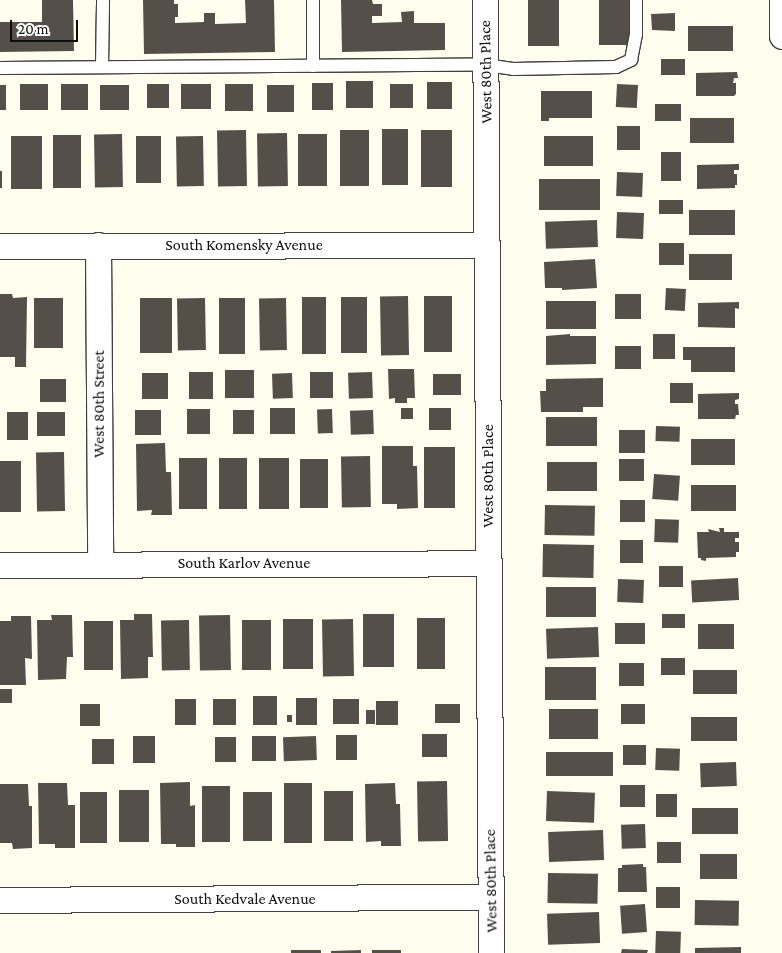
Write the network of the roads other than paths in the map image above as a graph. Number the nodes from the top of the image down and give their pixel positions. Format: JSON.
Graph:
{"nodes":[{"id":1,"x":103,"y":0,"type":"edge"},
{"id":2,"x":313,"y":0,"type":"edge"},
{"id":3,"x":485,"y":0,"type":"edge"},
{"id":4,"x":636,"y":0,"type":"edge"},
{"id":5,"x":782,"y":0,"type":"edge"},
{"id":6,"x":782,"y":36,"type":"edge"},
{"id":7,"x":485,"y":65,"type":"junction"},
{"id":8,"x":313,"y":66,"type":"junction"},
{"id":9,"x":102,"y":67,"type":"junction"},
{"id":10,"x":0,"y":68,"type":"edge"},
{"id":11,"x":98,"y":245,"type":"junction"},
{"id":12,"x":488,"y":245,"type":"junction"},
{"id":13,"x":0,"y":246,"type":"edge"},
{"id":14,"x":489,"y":563,"type":"junction"},
{"id":15,"x":100,"y":564,"type":"junction"},
{"id":16,"x":0,"y":565,"type":"edge"},
{"id":17,"x":491,"y":897,"type":"junction"},
{"id":18,"x":0,"y":900,"type":"edge"},
{"id":19,"x":491,"y":953,"type":"edge"}],
"edges":[{"from":1,"to":9,"type":"lane"},
{"from":2,"to":8,"type":"lane"},
{"from":3,"to":7,"type":"street","name":"West 80th Place"},
{"from":4,"to":7,"type":"lane"},
{"from":5,"to":6,"type":"street"},
{"from":7,"to":8,"type":"lane"},
{"from":7,"to":12,"type":"street","name":"West 80th Place"},
{"from":8,"to":9,"type":"lane"},
{"from":9,"to":10,"type":"lane"},
{"from":11,"to":12,"type":"street","name":"South Komensky Avenue"},
{"from":11,"to":13,"type":"street","name":"South Komensky Avenue"},
{"from":11,"to":15,"type":"street","name":"West 80th Street"},
{"from":12,"to":14,"type":"street","name":"West 80th Place"},
{"from":14,"to":15,"type":"street","name":"South Karlov Avenue"},
{"from":14,"to":17,"type":"street","name":"West 80th Place"},
{"from":15,"to":16,"type":"street","name":"South Karlov Avenue"},
{"from":17,"to":18,"type":"street","name":"South Kedvale Avenue"},
{"from":17,"to":19,"type":"street","name":"West 80th Place"}]}
